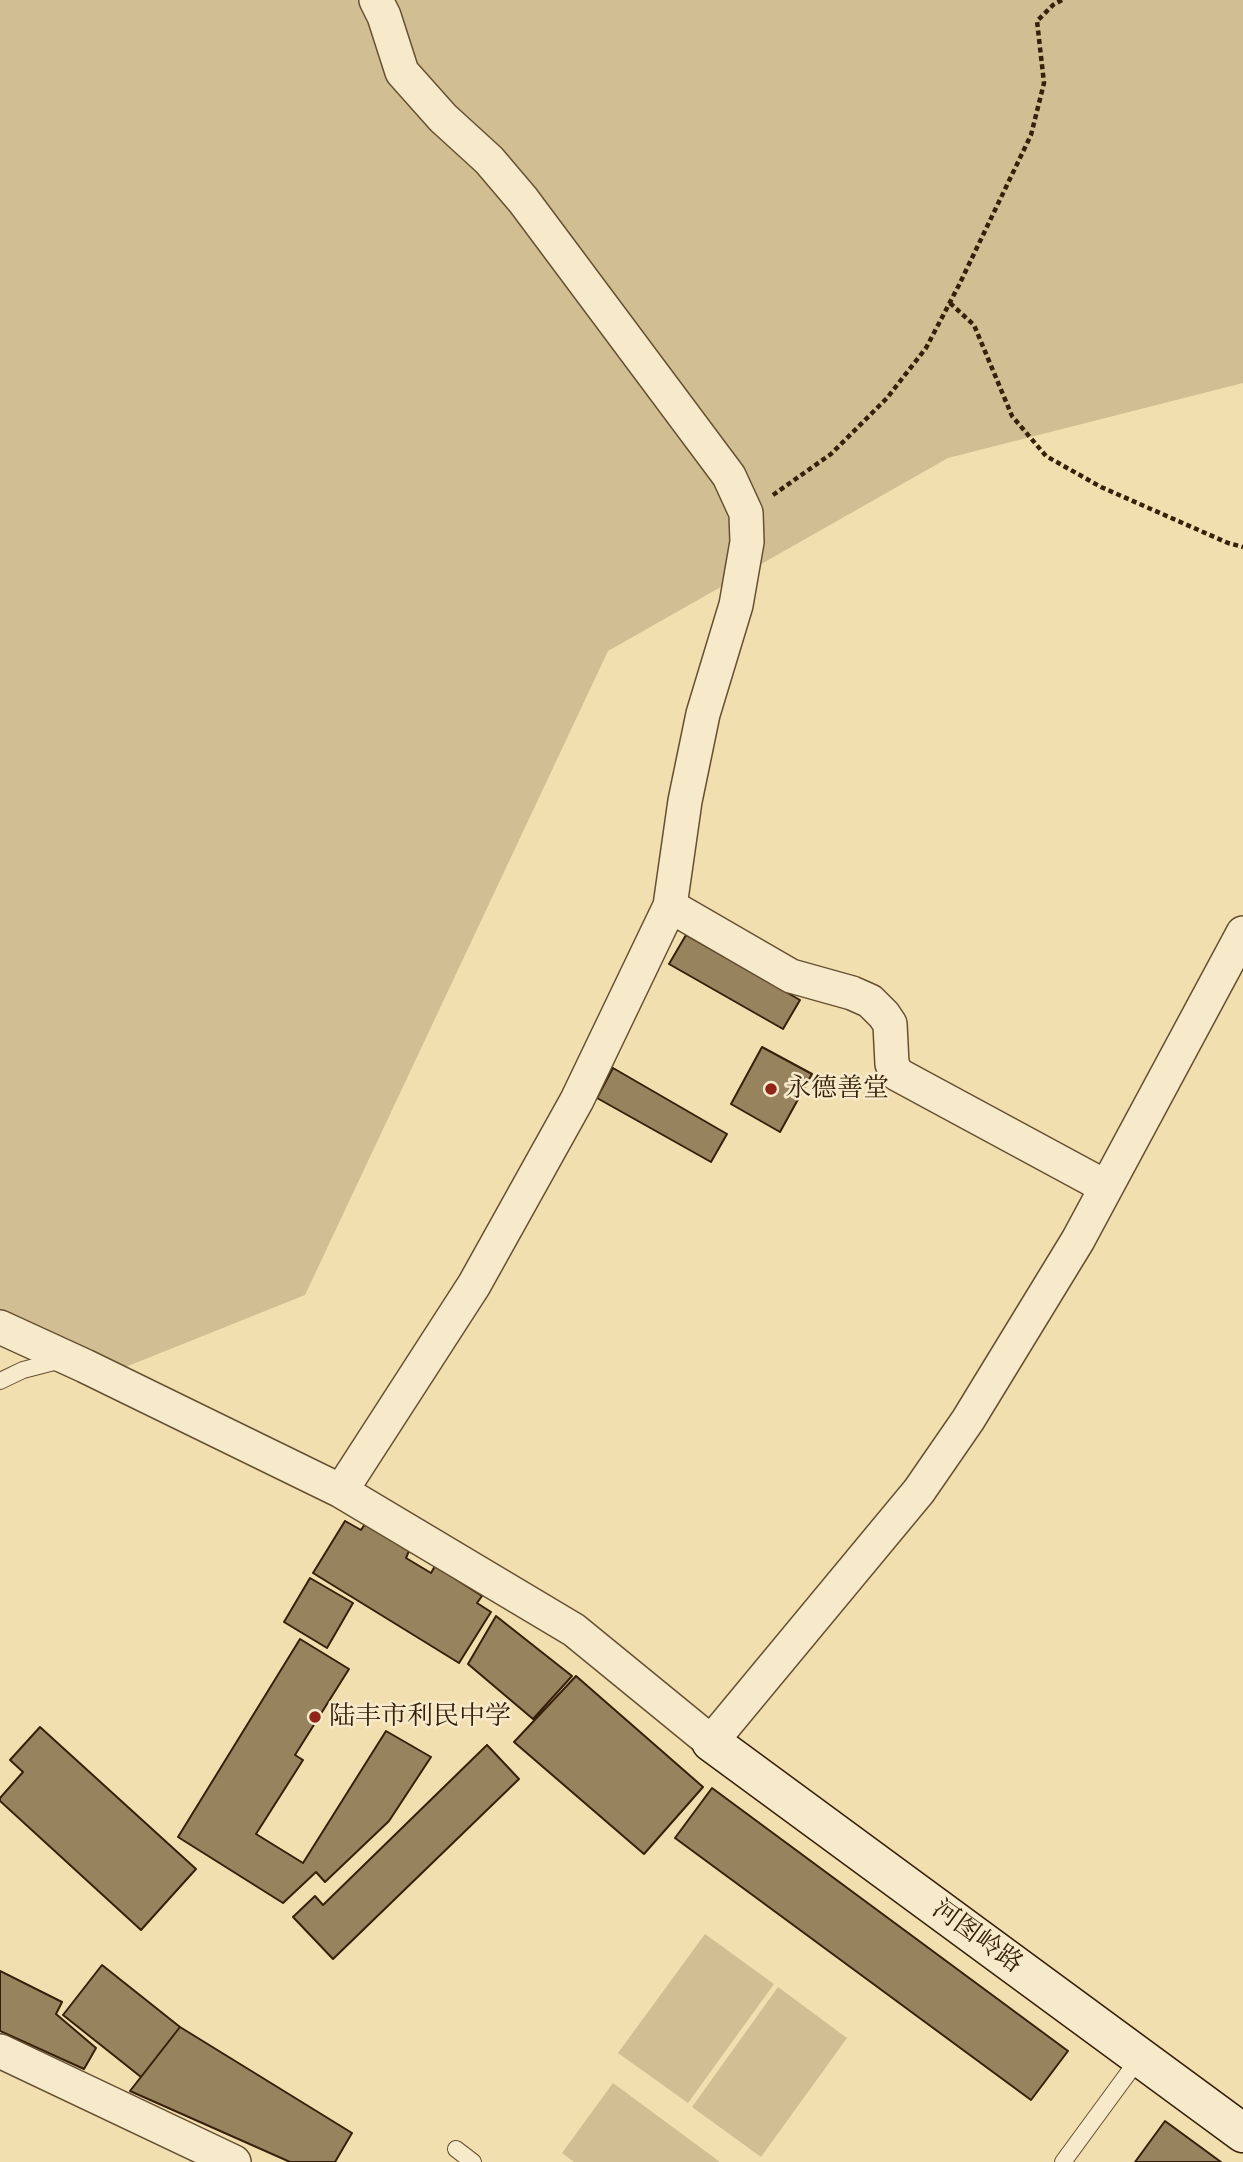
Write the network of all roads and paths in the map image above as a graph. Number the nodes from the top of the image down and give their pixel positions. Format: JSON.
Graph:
{"nodes":[{"id":1,"x":376,"y":0,"type":"edge"},
{"id":2,"x":1062,"y":0,"type":"edge"},
{"id":3,"x":950,"y":303,"type":"junction"},
{"id":4,"x":746,"y":513,"type":"junction"},
{"id":5,"x":1243,"y":547,"type":"edge"},
{"id":6,"x":670,"y":906,"type":"junction"},
{"id":7,"x":1243,"y":933,"type":"edge"},
{"id":8,"x":1107,"y":1187,"type":"junction"},
{"id":9,"x":0,"y":1327,"type":"edge"},
{"id":10,"x":85,"y":1366,"type":"junction"},
{"id":11,"x":0,"y":1381,"type":"edge"},
{"id":12,"x":341,"y":1490,"type":"junction"},
{"id":13,"x":711,"y":1742,"type":"junction"},
{"id":14,"x":0,"y":2051,"type":"edge"},
{"id":15,"x":1140,"y":2057,"type":"junction"},
{"id":16,"x":1243,"y":2133,"type":"edge"},
{"id":17,"x":456,"y":2149,"type":"dead end"},
{"id":18,"x":234,"y":2162,"type":"edge"},
{"id":19,"x":473,"y":2162,"type":"edge"},
{"id":20,"x":1063,"y":2162,"type":"edge"}],
"edges":[{"from":1,"to":4,"type":"street"},
{"from":2,"to":3,"type":"path"},
{"from":3,"to":4,"type":"path"},
{"from":3,"to":5,"type":"path"},
{"from":4,"to":6,"type":"street"},
{"from":6,"to":8,"type":"street"},
{"from":6,"to":12,"type":"street"},
{"from":7,"to":8,"type":"street"},
{"from":8,"to":13,"type":"street"},
{"from":9,"to":10,"type":"street"},
{"from":10,"to":11,"type":"lane"},
{"from":10,"to":12,"type":"street"},
{"from":12,"to":13,"type":"street"},
{"from":13,"to":15,"type":"street","name":"河图岭路"},
{"from":14,"to":18,"type":"street"},
{"from":15,"to":16,"type":"street","name":"河图岭路"},
{"from":15,"to":20,"type":"lane"},
{"from":17,"to":19,"type":"lane"}]}
